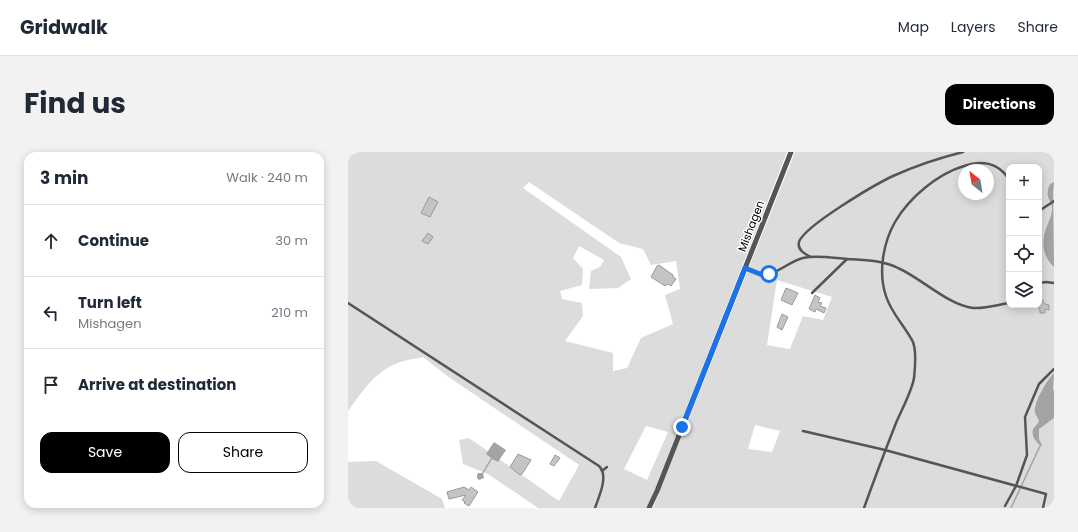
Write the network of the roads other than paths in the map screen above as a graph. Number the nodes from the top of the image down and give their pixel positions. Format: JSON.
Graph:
{"nodes":[{"id":1,"x":790,"y":152,"type":"edge"},
{"id":2,"x":963,"y":152,"type":"edge"},
{"id":3,"x":1006,"y":176,"type":"edge"},
{"id":4,"x":1054,"y":200,"type":"edge"},
{"id":5,"x":1042,"y":209,"type":"edge"},
{"id":6,"x":812,"y":257,"type":"junction"},
{"id":7,"x":847,"y":259,"type":"junction"},
{"id":8,"x":883,"y":262,"type":"junction"},
{"id":9,"x":745,"y":268,"type":"junction"},
{"id":10,"x":1042,"y":283,"type":"edge"},
{"id":11,"x":1054,"y":283,"type":"edge"},
{"id":12,"x":812,"y":293,"type":"dead end"},
{"id":13,"x":348,"y":303,"type":"edge"},
{"id":14,"x":1006,"y":304,"type":"edge"},
{"id":15,"x":1054,"y":369,"type":"edge"},
{"id":16,"x":803,"y":431,"type":"dead end"},
{"id":17,"x":885,"y":450,"type":"junction"},
{"id":18,"x":607,"y":467,"type":"dead end"},
{"id":19,"x":602,"y":471,"type":"junction"},
{"id":20,"x":1016,"y":486,"type":"junction"},
{"id":21,"x":1005,"y":506,"type":"dead end"},
{"id":22,"x":595,"y":508,"type":"edge"},
{"id":23,"x":649,"y":508,"type":"edge"},
{"id":24,"x":864,"y":508,"type":"edge"},
{"id":25,"x":1043,"y":508,"type":"edge"}],
"edges":[{"from":1,"to":9,"type":"street","name":"Mishagen"},
{"from":2,"to":6,"type":"lane"},
{"from":3,"to":8,"type":"lane"},
{"from":4,"to":5,"type":"lane"},
{"from":6,"to":7,"type":"lane"},
{"from":6,"to":9,"type":"lane"},
{"from":7,"to":8,"type":"lane"},
{"from":7,"to":12,"type":"lane"},
{"from":8,"to":14,"type":"lane"},
{"from":8,"to":17,"type":"lane"},
{"from":9,"to":23,"type":"street","name":"Mishagen"},
{"from":10,"to":11,"type":"lane"},
{"from":13,"to":19,"type":"lane"},
{"from":15,"to":20,"type":"lane"},
{"from":16,"to":17,"type":"lane"},
{"from":17,"to":20,"type":"lane"},
{"from":17,"to":24,"type":"lane"},
{"from":18,"to":19,"type":"lane"},
{"from":19,"to":22,"type":"lane"},
{"from":20,"to":21,"type":"lane"},
{"from":20,"to":25,"type":"lane"}]}
